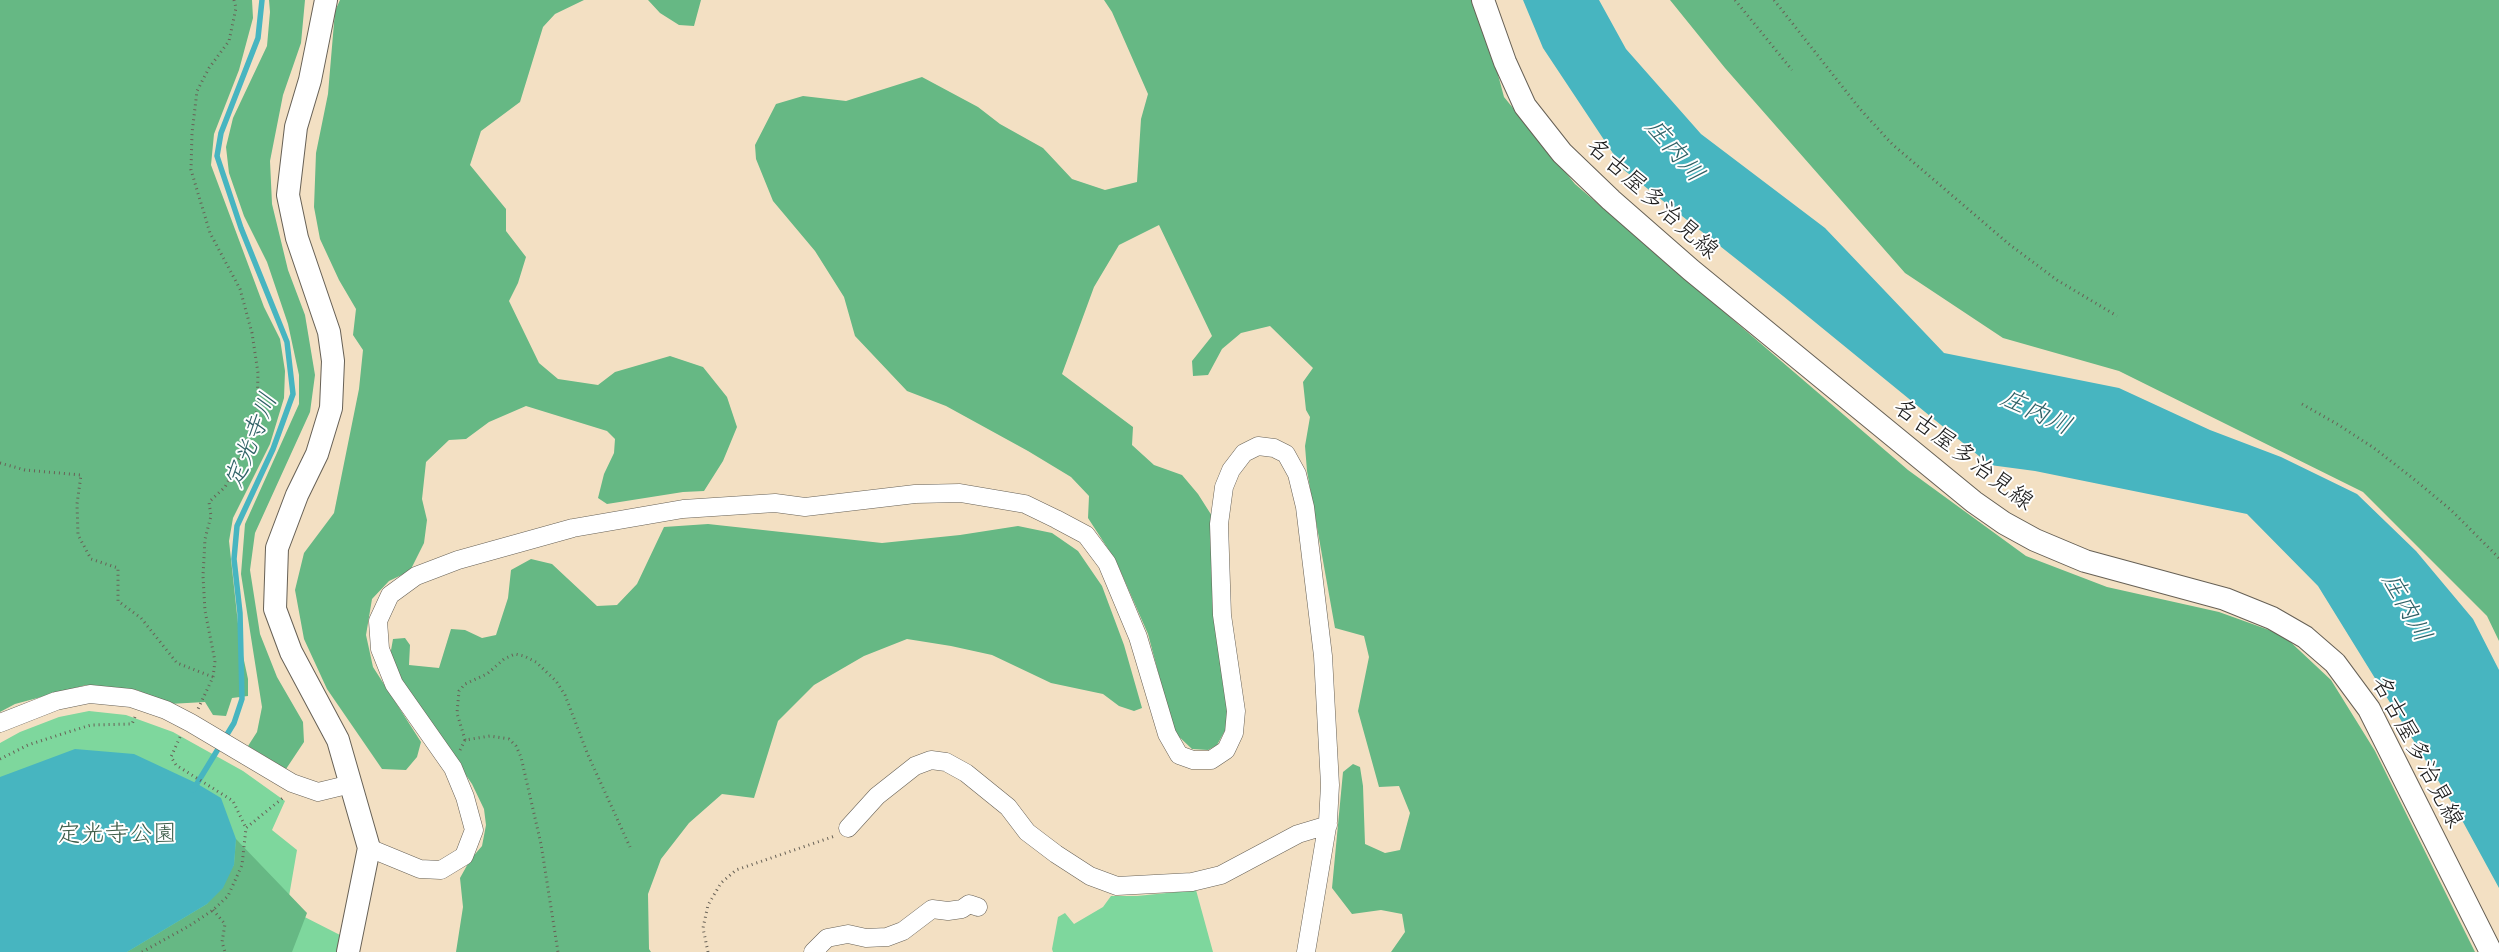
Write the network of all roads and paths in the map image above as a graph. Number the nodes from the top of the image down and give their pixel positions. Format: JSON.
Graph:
{"nodes":[{"id":1,"x":234,"y":0,"type":"edge"},
{"id":2,"x":326,"y":0,"type":"edge"},
{"id":3,"x":1483,"y":0,"type":"edge"},
{"id":4,"x":1734,"y":0,"type":"edge"},
{"id":5,"x":1774,"y":0,"type":"edge"},
{"id":6,"x":1792,"y":70,"type":"dead end"},
{"id":7,"x":2117,"y":316,"type":"dead end"},
{"id":8,"x":2302,"y":404,"type":"dead end"},
{"id":9,"x":0,"y":463,"type":"edge"},
{"id":10,"x":2499,"y":558,"type":"edge"},
{"id":11,"x":213,"y":677,"type":"junction"},
{"id":12,"x":136,"y":714,"type":"dead end"},
{"id":13,"x":0,"y":723,"type":"edge"},
{"id":14,"x":193,"y":729,"type":"junction"},
{"id":15,"x":465,"y":740,"type":"junction"},
{"id":16,"x":0,"y":759,"type":"edge"},
{"id":17,"x":450,"y":763,"type":"junction"},
{"id":18,"x":351,"y":784,"type":"junction"},
{"id":19,"x":286,"y":795,"type":"dead end"},
{"id":20,"x":1328,"y":825,"type":"junction"},
{"id":21,"x":246,"y":828,"type":"junction"},
{"id":22,"x":848,"y":828,"type":"joint"},
{"id":23,"x":630,"y":847,"type":"dead end"},
{"id":24,"x":369,"y":848,"type":"junction"},
{"id":25,"x":978,"y":907,"type":"dead end"},
{"id":26,"x":213,"y":910,"type":"junction"},
{"id":27,"x":142,"y":952,"type":"edge"},
{"id":28,"x":226,"y":952,"type":"edge"},
{"id":29,"x":348,"y":952,"type":"edge"},
{"id":30,"x":558,"y":952,"type":"edge"},
{"id":31,"x":708,"y":952,"type":"edge"},
{"id":32,"x":813,"y":952,"type":"edge"},
{"id":33,"x":1306,"y":952,"type":"edge"},
{"id":34,"x":2491,"y":952,"type":"edge"}],
"edges":[{"from":1,"to":11,"type":"path"},
{"from":2,"to":18,"type":"main road"},
{"from":3,"to":34,"type":"main road","name":"名古屋多治見線"},
{"from":4,"to":6,"type":"path"},
{"from":5,"to":7,"type":"path"},
{"from":8,"to":10,"type":"path"},
{"from":9,"to":11,"type":"path"},
{"from":11,"to":14,"type":"path"},
{"from":12,"to":16,"type":"path"},
{"from":13,"to":14,"type":"street"},
{"from":14,"to":18,"type":"street"},
{"from":14,"to":21,"type":"path"},
{"from":15,"to":17,"type":"path"},
{"from":15,"to":23,"type":"path"},
{"from":15,"to":30,"type":"path"},
{"from":17,"to":20,"type":"street"},
{"from":17,"to":24,"type":"street"},
{"from":18,"to":24,"type":"main road"},
{"from":19,"to":21,"type":"path"},
{"from":20,"to":22,"type":"street"},
{"from":20,"to":33,"type":"street"},
{"from":21,"to":26,"type":"path"},
{"from":22,"to":31,"type":"path"},
{"from":24,"to":29,"type":"main road"},
{"from":25,"to":32,"type":"street"},
{"from":26,"to":27,"type":"path"},
{"from":26,"to":28,"type":"path"}]}
